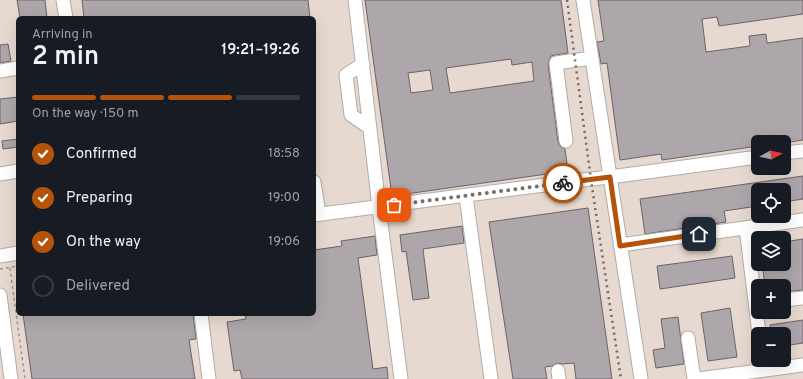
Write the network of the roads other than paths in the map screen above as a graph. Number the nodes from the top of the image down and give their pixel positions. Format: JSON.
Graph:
{"nodes":[{"id":1,"x":63,"y":0,"type":"edge"},
{"id":2,"x":355,"y":0,"type":"edge"},
{"id":3,"x":583,"y":0,"type":"edge"},
{"id":4,"x":66,"y":16,"type":"edge"},
{"id":5,"x":592,"y":58,"type":"junction"},
{"id":6,"x":363,"y":64,"type":"junction"},
{"id":7,"x":16,"y":68,"type":"edge"},
{"id":8,"x":0,"y":71,"type":"edge"},
{"id":9,"x":370,"y":128,"type":"junction"},
{"id":10,"x":566,"y":140,"type":"dead end"},
{"id":11,"x":803,"y":150,"type":"edge"},
{"id":12,"x":791,"y":152,"type":"edge"},
{"id":13,"x":751,"y":158,"type":"edge"},
{"id":14,"x":16,"y":171,"type":"edge"},
{"id":15,"x":0,"y":174,"type":"edge"},
{"id":16,"x":610,"y":177,"type":"junction"},
{"id":17,"x":466,"y":196,"type":"junction"},
{"id":18,"x":379,"y":207,"type":"junction"},
{"id":19,"x":316,"y":215,"type":"edge"},
{"id":20,"x":803,"y":220,"type":"edge"},
{"id":21,"x":746,"y":228,"type":"junction"},
{"id":22,"x":620,"y":246,"type":"junction"},
{"id":23,"x":0,"y":252,"type":"edge"},
{"id":24,"x":16,"y":254,"type":"edge"},
{"id":25,"x":753,"y":279,"type":"edge"},
{"id":26,"x":0,"y":295,"type":"edge"},
{"id":27,"x":803,"y":298,"type":"edge"},
{"id":28,"x":791,"y":299,"type":"edge"},
{"id":29,"x":201,"y":316,"type":"edge"},
{"id":30,"x":688,"y":338,"type":"dead end"},
{"id":31,"x":791,"y":365,"type":"edge"},
{"id":32,"x":803,"y":365,"type":"edge"},
{"id":33,"x":754,"y":367,"type":"edge"},
{"id":34,"x":11,"y":379,"type":"edge"},
{"id":35,"x":209,"y":379,"type":"edge"},
{"id":36,"x":401,"y":379,"type":"edge"},
{"id":37,"x":491,"y":379,"type":"edge"},
{"id":38,"x":641,"y":379,"type":"edge"},
{"id":39,"x":694,"y":379,"type":"edge"},
{"id":40,"x":698,"y":379,"type":"edge"}],
"edges":[{"from":1,"to":4,"type":"lane"},
{"from":2,"to":6,"type":"lane"},
{"from":3,"to":5,"type":"lane"},
{"from":5,"to":10,"type":"lane"},
{"from":5,"to":16,"type":"lane"},
{"from":6,"to":9,"type":"lane"},
{"from":6,"to":9,"type":"lane"},
{"from":7,"to":8,"type":"lane"},
{"from":9,"to":18,"type":"lane"},
{"from":11,"to":12,"type":"lane"},
{"from":13,"to":16,"type":"lane"},
{"from":14,"to":15,"type":"lane"},
{"from":16,"to":17,"type":"lane"},
{"from":16,"to":22,"type":"lane"},
{"from":17,"to":18,"type":"lane"},
{"from":17,"to":37,"type":"lane"},
{"from":18,"to":19,"type":"lane"},
{"from":18,"to":36,"type":"lane"},
{"from":20,"to":21,"type":"lane"},
{"from":21,"to":22,"type":"lane"},
{"from":21,"to":25,"type":"lane"},
{"from":22,"to":38,"type":"lane"},
{"from":23,"to":24,"type":"lane"},
{"from":26,"to":34,"type":"lane"},
{"from":27,"to":28,"type":"lane"},
{"from":29,"to":35,"type":"lane"},
{"from":30,"to":39,"type":"lane"},
{"from":31,"to":32,"type":"lane"},
{"from":33,"to":40,"type":"lane"}]}
